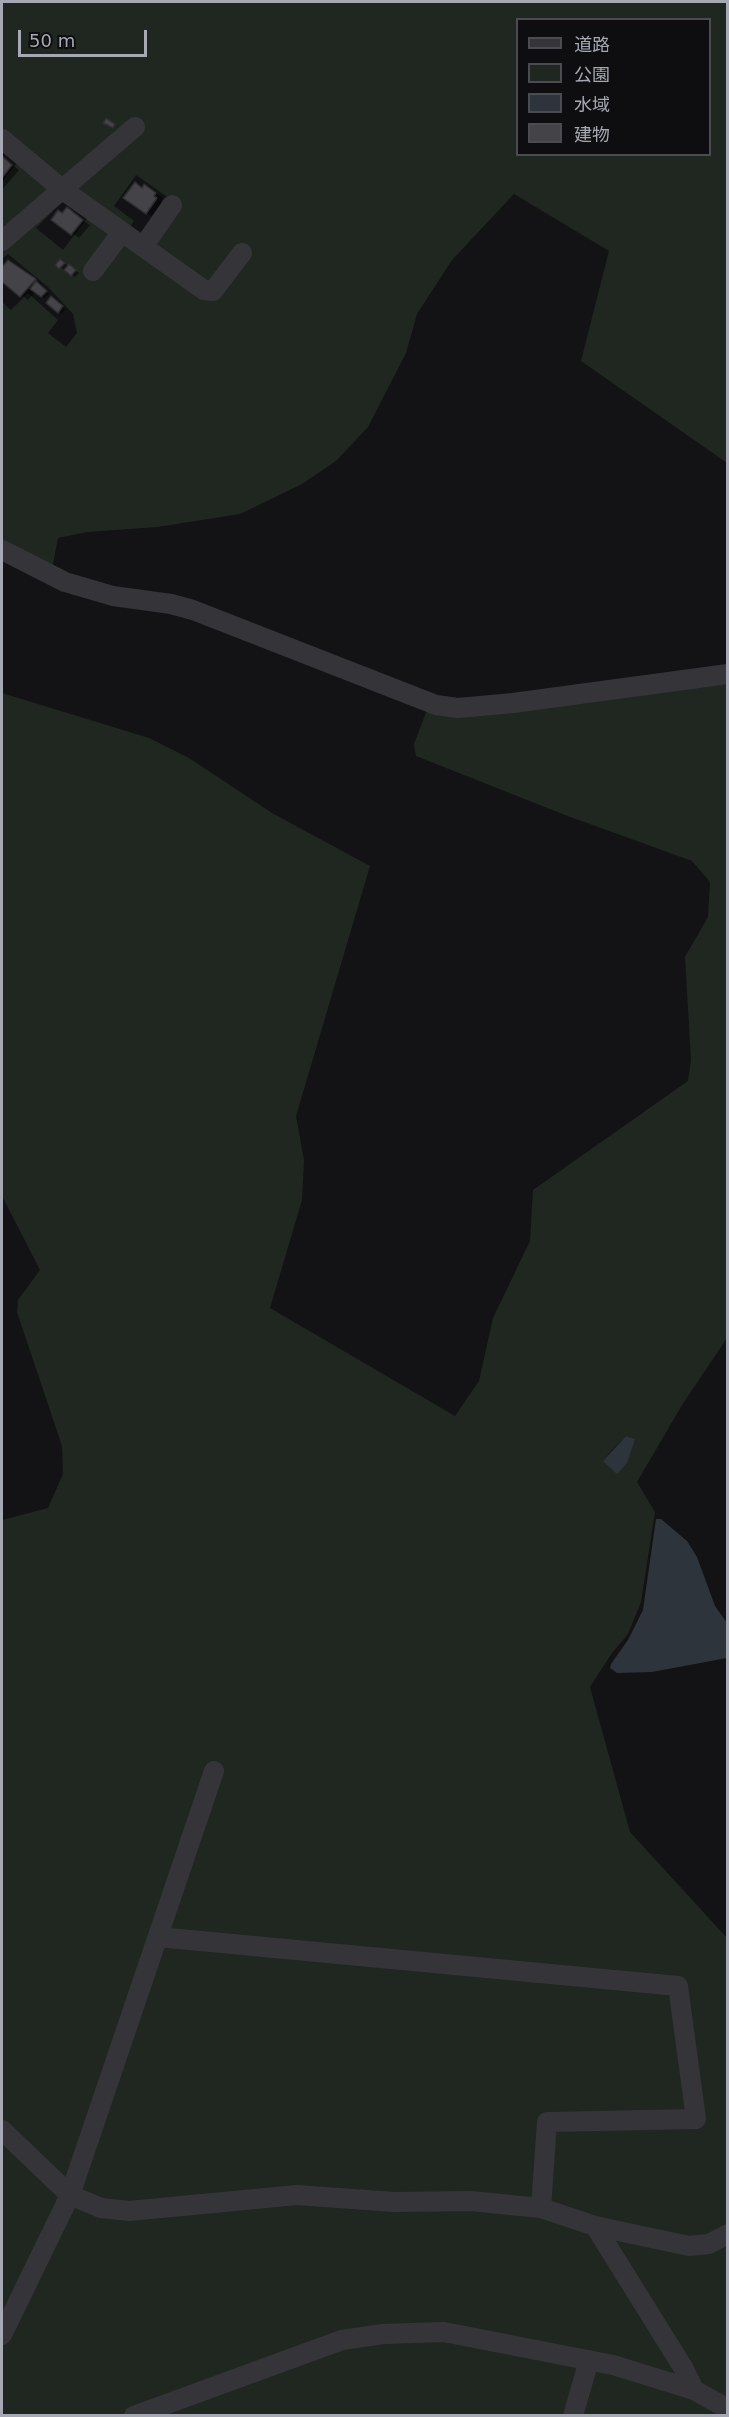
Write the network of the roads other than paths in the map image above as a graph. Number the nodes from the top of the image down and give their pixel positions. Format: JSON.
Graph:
{"nodes":[{"id":1,"x":135,"y":127,"type":"dead end"},
{"id":2,"x":2,"y":139,"type":"edge"},
{"id":3,"x":63,"y":190,"type":"junction"},
{"id":4,"x":172,"y":205,"type":"dead end"},
{"id":5,"x":122,"y":231,"type":"junction"},
{"id":6,"x":2,"y":241,"type":"edge"},
{"id":7,"x":143,"y":247,"type":"junction"},
{"id":8,"x":242,"y":253,"type":"dead end"},
{"id":9,"x":93,"y":271,"type":"dead end"},
{"id":10,"x":2,"y":550,"type":"edge"},
{"id":11,"x":728,"y":674,"type":"edge"},
{"id":12,"x":214,"y":1771,"type":"dead end"},
{"id":13,"x":158,"y":1936,"type":"junction"},
{"id":14,"x":2,"y":2130,"type":"edge"},
{"id":15,"x":70,"y":2195,"type":"junction"},
{"id":16,"x":541,"y":2208,"type":"junction"},
{"id":17,"x":595,"y":2226,"type":"junction"},
{"id":18,"x":728,"y":2234,"type":"edge"},
{"id":19,"x":2,"y":2335,"type":"edge"},
{"id":20,"x":589,"y":2360,"type":"junction"},
{"id":21,"x":694,"y":2390,"type":"junction"},
{"id":22,"x":728,"y":2409,"type":"edge"},
{"id":23,"x":134,"y":2415,"type":"edge"},
{"id":24,"x":573,"y":2415,"type":"edge"}],
"edges":[{"from":1,"to":3,"type":"street"},
{"from":2,"to":3,"type":"street"},
{"from":3,"to":5,"type":"street"},
{"from":3,"to":6,"type":"street"},
{"from":4,"to":7,"type":"street"},
{"from":5,"to":7,"type":"street"},
{"from":5,"to":9,"type":"street"},
{"from":7,"to":8,"type":"street"},
{"from":10,"to":11,"type":"street"},
{"from":12,"to":13,"type":"street"},
{"from":13,"to":15,"type":"street"},
{"from":13,"to":16,"type":"street"},
{"from":14,"to":15,"type":"street"},
{"from":15,"to":16,"type":"street"},
{"from":15,"to":19,"type":"street"},
{"from":16,"to":17,"type":"street"},
{"from":17,"to":18,"type":"street"},
{"from":17,"to":21,"type":"street"},
{"from":20,"to":21,"type":"street"},
{"from":20,"to":23,"type":"street"},
{"from":20,"to":24,"type":"street"},
{"from":21,"to":22,"type":"street"}]}
